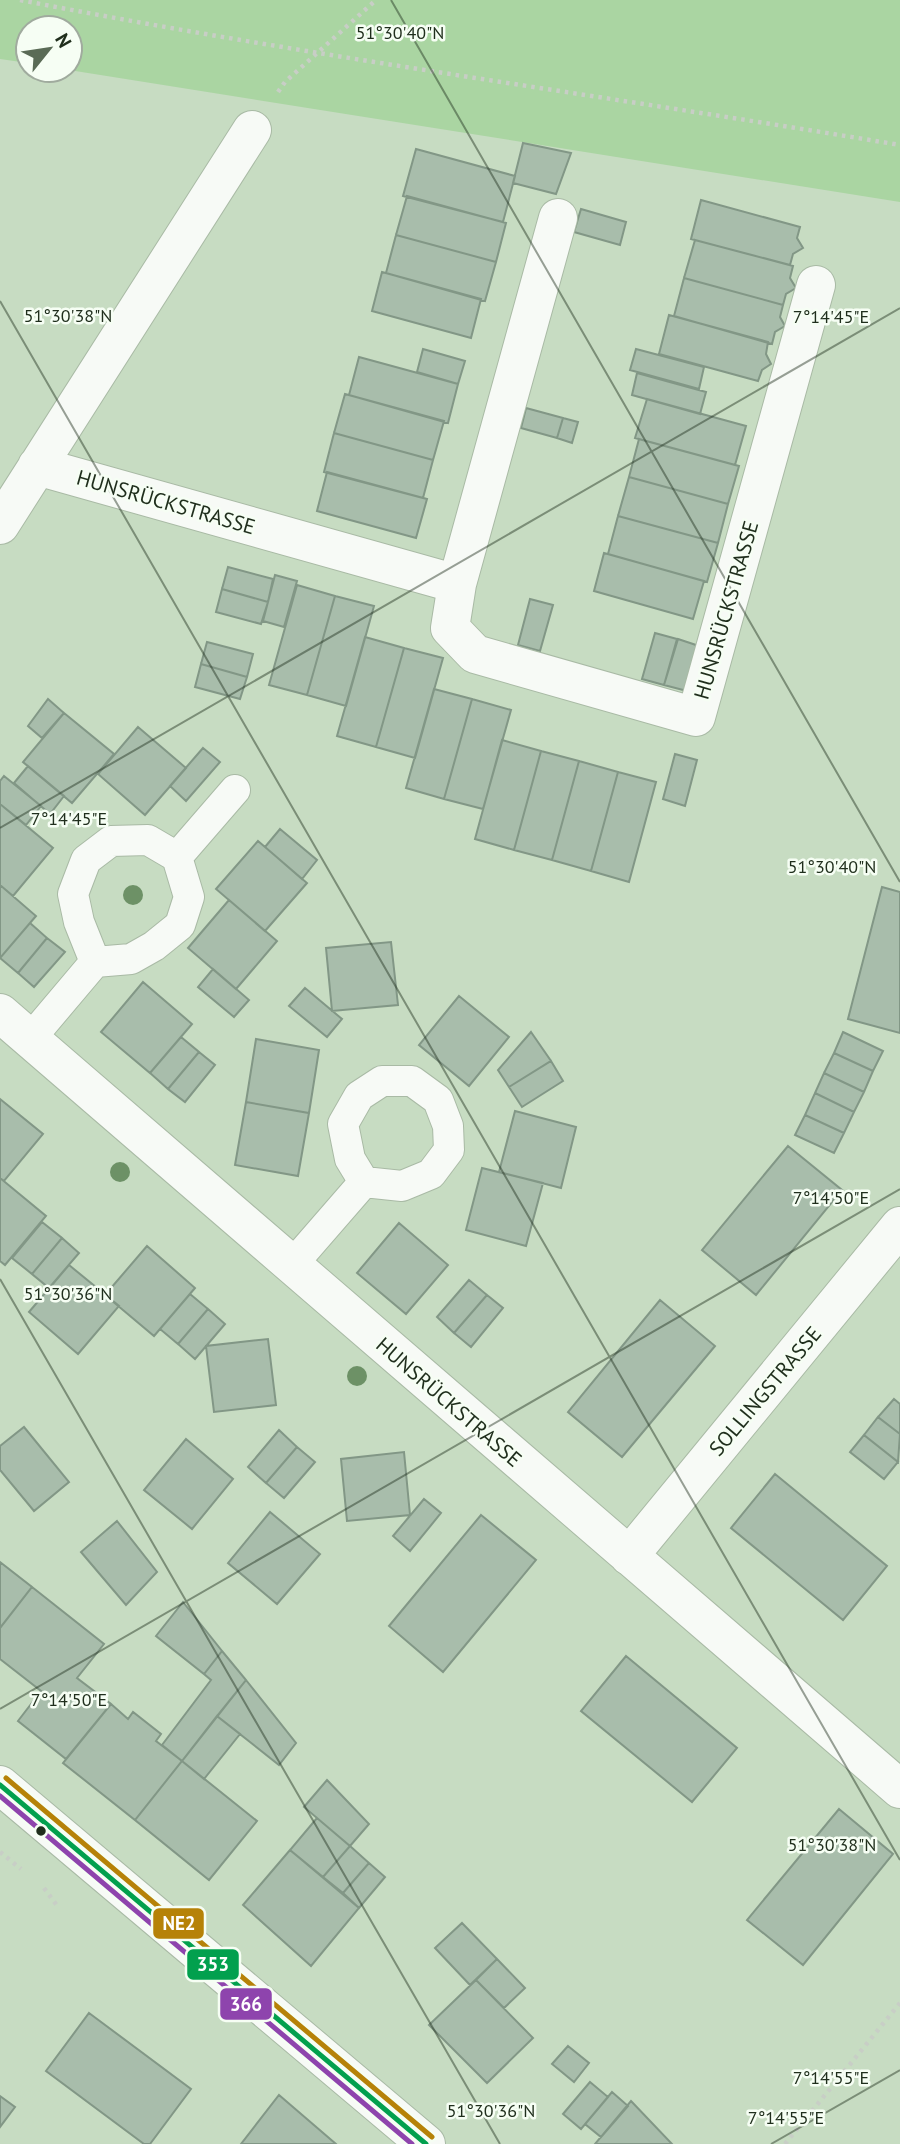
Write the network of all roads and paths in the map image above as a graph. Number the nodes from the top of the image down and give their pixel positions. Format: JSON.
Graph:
{"nodes":[{"id":1,"x":21,"y":0,"type":"edge"},
{"id":2,"x":376,"y":0,"type":"edge"},
{"id":3,"x":318,"y":53,"type":"junction"},
{"id":4,"x":251,"y":130,"type":"joint"},
{"id":5,"x":900,"y":145,"type":"edge"},
{"id":6,"x":558,"y":218,"type":"dead end"},
{"id":7,"x":816,"y":285,"type":"dead end"},
{"id":8,"x":37,"y":466,"type":"junction"},
{"id":9,"x":0,"y":525,"type":"edge"},
{"id":10,"x":457,"y":584,"type":"junction"},
{"id":11,"x":235,"y":790,"type":"dead end"},
{"id":12,"x":177,"y":857,"type":"junction"},
{"id":13,"x":95,"y":962,"type":"junction"},
{"id":14,"x":0,"y":1013,"type":"edge"},
{"id":15,"x":30,"y":1039,"type":"junction"},
{"id":16,"x":364,"y":1182,"type":"dead end"},
{"id":17,"x":900,"y":1226,"type":"edge"},
{"id":18,"x":290,"y":1266,"type":"junction"},
{"id":19,"x":629,"y":1556,"type":"junction"},
{"id":20,"x":0,"y":1785,"type":"edge"},
{"id":21,"x":900,"y":1789,"type":"edge"},
{"id":22,"x":0,"y":1852,"type":"edge"},
{"id":23,"x":28,"y":1875,"type":"dead end"},
{"id":24,"x":37,"y":1882,"type":"dead end"},
{"id":25,"x":58,"y":1908,"type":"dead end"},
{"id":26,"x":900,"y":2003,"type":"edge"},
{"id":27,"x":426,"y":2144,"type":"edge"},
{"id":28,"x":785,"y":2144,"type":"edge"}],
"edges":[{"from":1,"to":3,"type":"path"},
{"from":2,"to":3,"type":"path"},
{"from":3,"to":4,"type":"path"},
{"from":3,"to":5,"type":"path"},
{"from":4,"to":8,"type":"street"},
{"from":6,"to":10,"type":"street","name":"HUNSRÜCKSTRASSE"},
{"from":7,"to":10,"type":"street","name":"HUNSRÜCKSTRASSE"},
{"from":8,"to":9,"type":"street"},
{"from":8,"to":10,"type":"street","name":"HUNSRÜCKSTRASSE"},
{"from":11,"to":12,"type":"lane"},
{"from":12,"to":13,"type":"lane"},
{"from":12,"to":13,"type":"lane"},
{"from":13,"to":15,"type":"lane"},
{"from":14,"to":15,"type":"street","name":"HUNSRÜCKSTRASSE"},
{"from":15,"to":18,"type":"street","name":"HUNSRÜCKSTRASSE"},
{"from":16,"to":18,"type":"lane"},
{"from":17,"to":19,"type":"street","name":"SOLLINGSTRASSE"},
{"from":18,"to":19,"type":"street","name":"HUNSRÜCKSTRASSE"},
{"from":19,"to":21,"type":"street","name":"HUNSRÜCKSTRASSE"},
{"from":20,"to":27,"type":"street"},
{"from":22,"to":23,"type":"path"},
{"from":24,"to":25,"type":"path"},
{"from":26,"to":28,"type":"path"}]}
